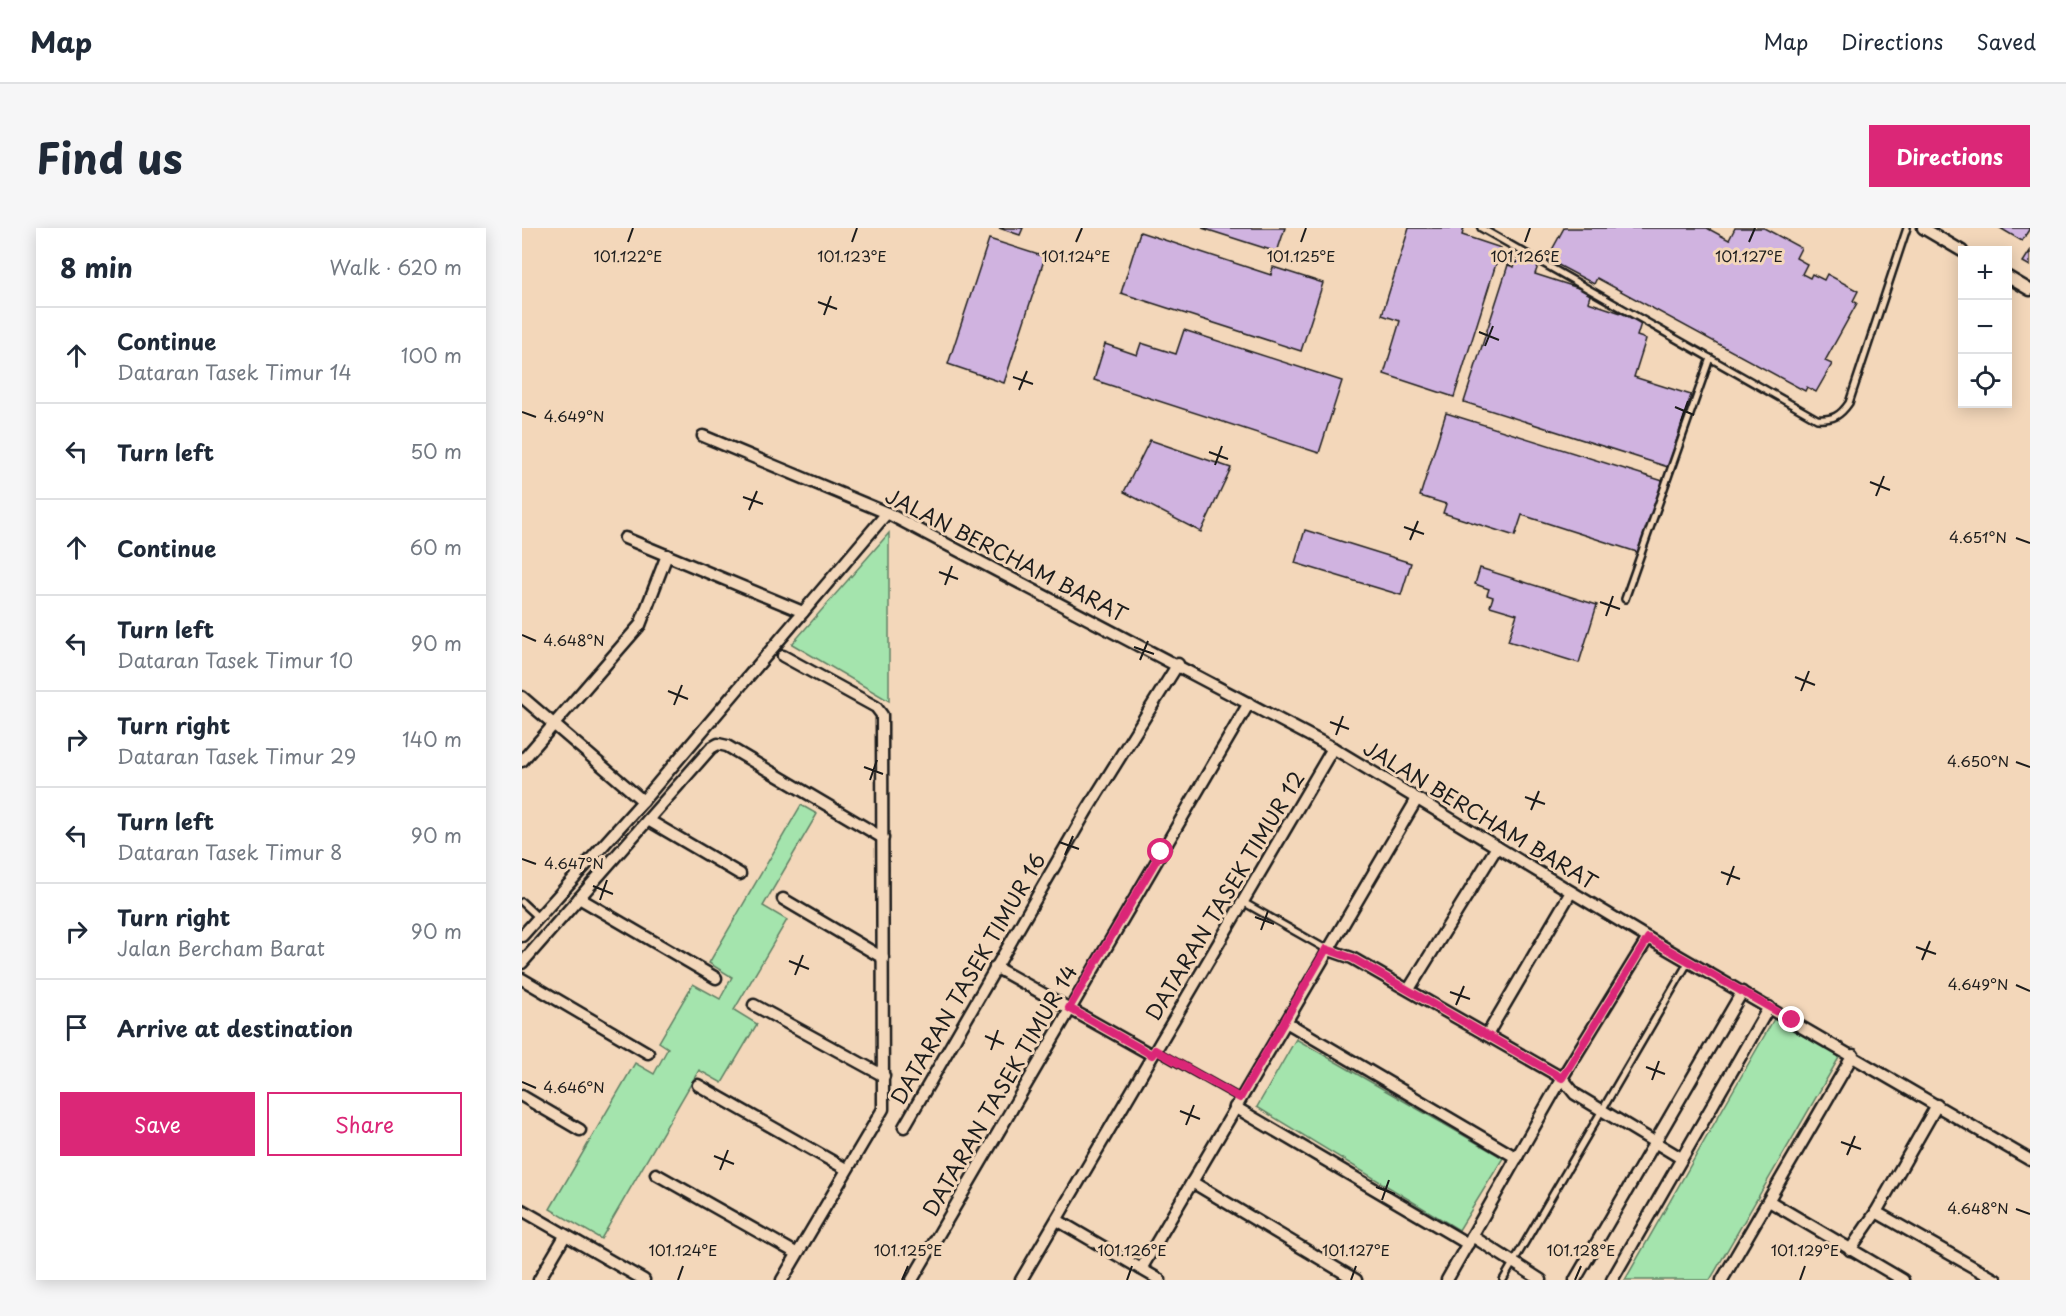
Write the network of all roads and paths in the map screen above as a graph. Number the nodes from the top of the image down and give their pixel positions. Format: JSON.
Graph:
{"nodes":[{"id":1,"x":1481,"y":228,"type":"edge"},
{"id":2,"x":1906,"y":228,"type":"edge"},
{"id":3,"x":1923,"y":228,"type":"edge"},
{"id":4,"x":1958,"y":249,"type":"edge"},
{"id":5,"x":2012,"y":280,"type":"edge"},
{"id":6,"x":2030,"y":290,"type":"edge"},
{"id":7,"x":1710,"y":358,"type":"junction"},
{"id":8,"x":703,"y":436,"type":"dead end"},
{"id":9,"x":887,"y":513,"type":"junction"},
{"id":10,"x":625,"y":538,"type":"dead end"},
{"id":11,"x":667,"y":555,"type":"junction"},
{"id":12,"x":1625,"y":599,"type":"dead end"},
{"id":13,"x":803,"y":612,"type":"junction"},
{"id":14,"x":783,"y":656,"type":"dead end"},
{"id":15,"x":1178,"y":664,"type":"junction"},
{"id":16,"x":522,"y":697,"type":"edge"},
{"id":17,"x":1249,"y":703,"type":"junction"},
{"id":18,"x":554,"y":724,"type":"junction"},
{"id":19,"x":1333,"y":748,"type":"junction"},
{"id":20,"x":522,"y":761,"type":"edge"},
{"id":21,"x":1417,"y":799,"type":"junction"},
{"id":22,"x":643,"y":801,"type":"junction"},
{"id":23,"x":648,"y":820,"type":"junction"},
{"id":24,"x":883,"y":838,"type":"junction"},
{"id":25,"x":1497,"y":847,"type":"junction"},
{"id":26,"x":740,"y":874,"type":"dead end"},
{"id":27,"x":1571,"y":892,"type":"junction"},
{"id":28,"x":579,"y":898,"type":"junction"},
{"id":29,"x":783,"y":899,"type":"dead end"},
{"id":30,"x":1242,"y":901,"type":"junction"},
{"id":31,"x":522,"y":902,"type":"edge"},
{"id":32,"x":538,"y":917,"type":"junction"},
{"id":33,"x":522,"y":936,"type":"edge"},
{"id":34,"x":1648,"y":938,"type":"junction"},
{"id":35,"x":1326,"y":949,"type":"junction"},
{"id":36,"x":883,"y":958,"type":"junction"},
{"id":37,"x":1689,"y":961,"type":"junction"},
{"id":38,"x":522,"y":963,"type":"edge"},
{"id":39,"x":995,"y":967,"type":"junction"},
{"id":40,"x":716,"y":978,"type":"dead end"},
{"id":41,"x":522,"y":979,"type":"edge"},
{"id":42,"x":1409,"y":989,"type":"junction"},
{"id":43,"x":1742,"y":992,"type":"junction"},
{"id":44,"x":754,"y":1005,"type":"dead end"},
{"id":45,"x":1768,"y":1007,"type":"junction"},
{"id":46,"x":1069,"y":1008,"type":"junction"},
{"id":47,"x":1287,"y":1022,"type":"junction"},
{"id":48,"x":1486,"y":1035,"type":"junction"},
{"id":49,"x":648,"y":1053,"type":"dead end"},
{"id":50,"x":1153,"y":1053,"type":"junction"},
{"id":51,"x":1853,"y":1055,"type":"junction"},
{"id":52,"x":884,"y":1076,"type":"junction"},
{"id":53,"x":1562,"y":1078,"type":"junction"},
{"id":54,"x":698,"y":1085,"type":"dead end"},
{"id":55,"x":522,"y":1096,"type":"edge"},
{"id":56,"x":1237,"y":1103,"type":"junction"},
{"id":57,"x":1937,"y":1105,"type":"junction"},
{"id":58,"x":1601,"y":1110,"type":"junction"},
{"id":59,"x":904,"y":1127,"type":"dead end"},
{"id":60,"x":580,"y":1130,"type":"dead end"},
{"id":61,"x":1656,"y":1144,"type":"junction"},
{"id":62,"x":1517,"y":1158,"type":"junction"},
{"id":63,"x":1681,"y":1158,"type":"junction"},
{"id":64,"x":2030,"y":1160,"type":"edge"},
{"id":65,"x":846,"y":1169,"type":"junction"},
{"id":66,"x":656,"y":1174,"type":"dead end"},
{"id":67,"x":1192,"y":1182,"type":"junction"},
{"id":68,"x":1769,"y":1201,"type":"junction"},
{"id":69,"x":522,"y":1210,"type":"edge"},
{"id":70,"x":1876,"y":1212,"type":"junction"},
{"id":71,"x":1057,"y":1220,"type":"junction"},
{"id":72,"x":565,"y":1236,"type":"junction"},
{"id":73,"x":1470,"y":1240,"type":"junction"},
{"id":74,"x":1850,"y":1250,"type":"junction"},
{"id":75,"x":796,"y":1253,"type":"junction"},
{"id":76,"x":1513,"y":1262,"type":"junction"},
{"id":77,"x":1141,"y":1269,"type":"junction"},
{"id":78,"x":1726,"y":1279,"type":"edge"},
{"id":79,"x":539,"y":1280,"type":"edge"},
{"id":80,"x":644,"y":1280,"type":"edge"},
{"id":81,"x":782,"y":1280,"type":"edge"},
{"id":82,"x":912,"y":1280,"type":"edge"},
{"id":83,"x":1021,"y":1280,"type":"edge"},
{"id":84,"x":1160,"y":1280,"type":"edge"},
{"id":85,"x":1356,"y":1280,"type":"edge"},
{"id":86,"x":1447,"y":1280,"type":"edge"},
{"id":87,"x":1503,"y":1280,"type":"edge"},
{"id":88,"x":1541,"y":1280,"type":"edge"},
{"id":89,"x":1575,"y":1280,"type":"edge"},
{"id":90,"x":1612,"y":1280,"type":"edge"},
{"id":91,"x":1903,"y":1280,"type":"edge"},
{"id":92,"x":1996,"y":1280,"type":"edge"}],
"edges":[{"from":1,"to":7,"type":"lane"},
{"from":2,"to":7,"type":"lane"},
{"from":3,"to":4,"type":"street"},
{"from":5,"to":6,"type":"street"},
{"from":7,"to":12,"type":"lane"},
{"from":8,"to":9,"type":"street","name":"JALAN BERCHAM BARAT"},
{"from":9,"to":13,"type":"street"},
{"from":9,"to":15,"type":"street","name":"JALAN BERCHAM BARAT"},
{"from":10,"to":11,"type":"street"},
{"from":11,"to":13,"type":"street"},
{"from":11,"to":18,"type":"street"},
{"from":13,"to":22,"type":"street"},
{"from":14,"to":24,"type":"street"},
{"from":15,"to":17,"type":"street","name":"JALAN BERCHAM BARAT"},
{"from":15,"to":39,"type":"street","name":"DATARAN TASEK TIMUR 16"},
{"from":16,"to":18,"type":"street"},
{"from":17,"to":19,"type":"street","name":"JALAN BERCHAM BARAT"},
{"from":17,"to":46,"type":"street","name":"DATARAN TASEK TIMUR 14"},
{"from":18,"to":20,"type":"street"},
{"from":18,"to":22,"type":"street"},
{"from":19,"to":21,"type":"street","name":"JALAN BERCHAM BARAT"},
{"from":19,"to":30,"type":"street","name":"DATARAN TASEK TIMUR 12"},
{"from":21,"to":25,"type":"street","name":"JALAN BERCHAM BARAT"},
{"from":21,"to":35,"type":"street"},
{"from":22,"to":32,"type":"street"},
{"from":23,"to":24,"type":"street"},
{"from":23,"to":26,"type":"street"},
{"from":23,"to":28,"type":"street"},
{"from":24,"to":36,"type":"street"},
{"from":25,"to":27,"type":"street","name":"JALAN BERCHAM BARAT"},
{"from":25,"to":42,"type":"street"},
{"from":27,"to":34,"type":"street","name":"JALAN BERCHAM BARAT"},
{"from":27,"to":48,"type":"street"},
{"from":28,"to":38,"type":"street"},
{"from":28,"to":40,"type":"street"},
{"from":29,"to":36,"type":"street"},
{"from":30,"to":35,"type":"lane"},
{"from":30,"to":50,"type":"street","name":"DATARAN TASEK TIMUR 12"},
{"from":31,"to":32,"type":"lane"},
{"from":32,"to":33,"type":"street"},
{"from":34,"to":37,"type":"street","name":"JALAN BERCHAM BARAT"},
{"from":34,"to":53,"type":"street"},
{"from":35,"to":42,"type":"street"},
{"from":35,"to":47,"type":"street"},
{"from":36,"to":52,"type":"street"},
{"from":37,"to":43,"type":"street","name":"JALAN BERCHAM BARAT"},
{"from":37,"to":58,"type":"lane"},
{"from":39,"to":46,"type":"street"},
{"from":39,"to":59,"type":"street","name":"DATARAN TASEK TIMUR 16"},
{"from":41,"to":49,"type":"street"},
{"from":42,"to":48,"type":"street"},
{"from":43,"to":45,"type":"street","name":"JALAN BERCHAM BARAT"},
{"from":43,"to":61,"type":"street"},
{"from":44,"to":52,"type":"street"},
{"from":45,"to":51,"type":"street","name":"JALAN BERCHAM BARAT"},
{"from":45,"to":63,"type":"street"},
{"from":46,"to":50,"type":"street"},
{"from":46,"to":82,"type":"street","name":"DATARAN TASEK TIMUR 14"},
{"from":47,"to":56,"type":"street"},
{"from":47,"to":62,"type":"street"},
{"from":48,"to":53,"type":"street"},
{"from":50,"to":56,"type":"lane"},
{"from":50,"to":71,"type":"street","name":"DATARAN TASEK TIMUR 12"},
{"from":51,"to":57,"type":"street","name":"JALAN BERCHAM BARAT"},
{"from":51,"to":68,"type":"street"},
{"from":52,"to":65,"type":"street"},
{"from":53,"to":58,"type":"street"},
{"from":53,"to":62,"type":"street"},
{"from":54,"to":65,"type":"street"},
{"from":55,"to":60,"type":"street"},
{"from":56,"to":67,"type":"street"},
{"from":56,"to":73,"type":"street"},
{"from":57,"to":64,"type":"street","name":"JALAN BERCHAM BARAT"},
{"from":57,"to":70,"type":"street"},
{"from":58,"to":61,"type":"street"},
{"from":58,"to":76,"type":"lane"},
{"from":61,"to":63,"type":"street"},
{"from":61,"to":89,"type":"street"},
{"from":62,"to":73,"type":"street"},
{"from":63,"to":90,"type":"street"},
{"from":65,"to":75,"type":"street"},
{"from":66,"to":75,"type":"street"},
{"from":67,"to":77,"type":"street"},
{"from":67,"to":85,"type":"street"},
{"from":68,"to":74,"type":"street"},
{"from":68,"to":78,"type":"street"},
{"from":69,"to":72,"type":"street"},
{"from":70,"to":74,"type":"street"},
{"from":70,"to":92,"type":"street"},
{"from":71,"to":77,"type":"street"},
{"from":71,"to":83,"type":"street","name":"DATARAN TASEK TIMUR 12"},
{"from":72,"to":79,"type":"street"},
{"from":72,"to":80,"type":"street"},
{"from":73,"to":76,"type":"street"},
{"from":73,"to":86,"type":"street"},
{"from":74,"to":91,"type":"street"},
{"from":75,"to":81,"type":"street"},
{"from":76,"to":87,"type":"lane"},
{"from":76,"to":88,"type":"street"},
{"from":77,"to":84,"type":"street"}]}
